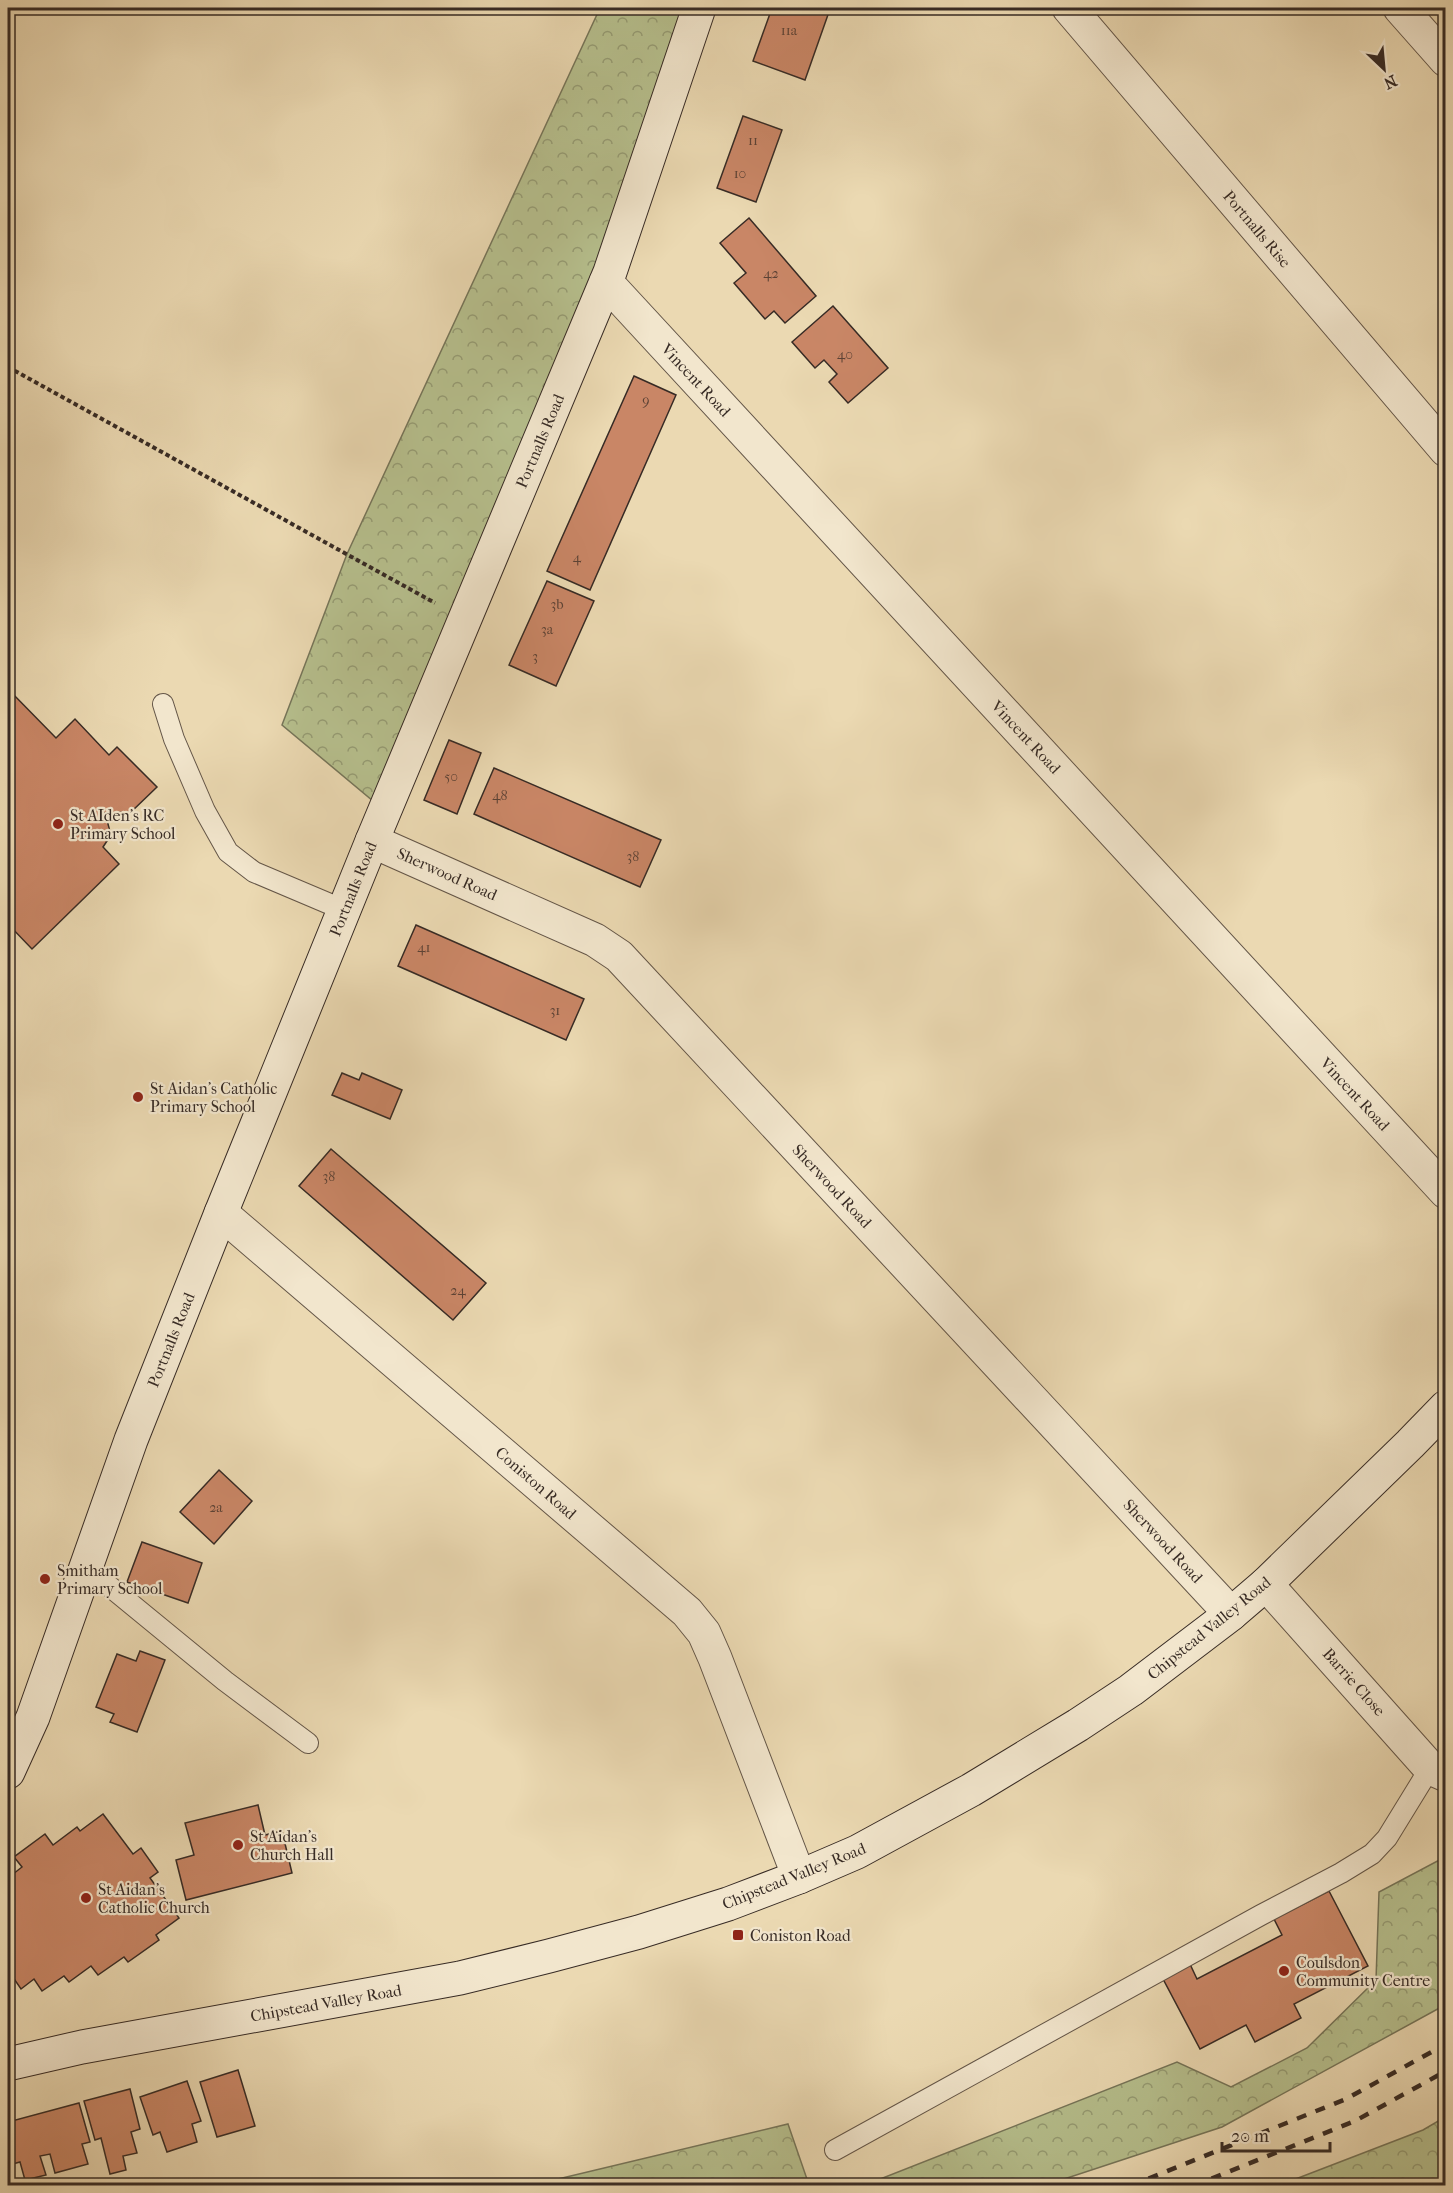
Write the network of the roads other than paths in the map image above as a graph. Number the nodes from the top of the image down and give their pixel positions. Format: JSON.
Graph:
{"nodes":[{"id":1,"x":699,"y":8,"type":"edge"},
{"id":2,"x":1069,"y":8,"type":"edge"},
{"id":3,"x":1400,"y":8,"type":"edge"},
{"id":4,"x":1446,"y":60,"type":"edge"},
{"id":5,"x":606,"y":282,"type":"junction"},
{"id":6,"x":1446,"y":450,"type":"edge"},
{"id":7,"x":163,"y":704,"type":"dead end"},
{"id":8,"x":372,"y":841,"type":"junction"},
{"id":9,"x":344,"y":910,"type":"junction"},
{"id":10,"x":1446,"y":1192,"type":"edge"},
{"id":11,"x":221,"y":1213,"type":"junction"},
{"id":12,"x":1446,"y":1407,"type":"edge"},
{"id":13,"x":86,"y":1568,"type":"junction"},
{"id":14,"x":1266,"y":1584,"type":"junction"},
{"id":15,"x":1231,"y":1614,"type":"junction"},
{"id":16,"x":308,"y":1743,"type":"dead end"},
{"id":17,"x":8,"y":1769,"type":"edge"},
{"id":18,"x":1438,"y":1772,"type":"edge"},
{"id":19,"x":799,"y":1877,"type":"junction"},
{"id":20,"x":8,"y":2064,"type":"edge"},
{"id":21,"x":836,"y":2150,"type":"dead end"}],
"edges":[{"from":1,"to":5,"type":"street","name":"Portnalls Road"},
{"from":2,"to":6,"type":"street","name":"Portnalls Rise"},
{"from":3,"to":4,"type":"street"},
{"from":5,"to":8,"type":"street","name":"Portnalls Road"},
{"from":5,"to":10,"type":"street","name":"Vincent Road"},
{"from":7,"to":9,"type":"lane"},
{"from":8,"to":9,"type":"street","name":"Portnalls Road"},
{"from":8,"to":15,"type":"street","name":"Sherwood Road"},
{"from":9,"to":11,"type":"street","name":"Portnalls Road"},
{"from":11,"to":13,"type":"street","name":"Portnalls Road"},
{"from":11,"to":19,"type":"street","name":"Coniston Road"},
{"from":12,"to":14,"type":"street","name":"Chipstead Valley Road"},
{"from":13,"to":16,"type":"lane"},
{"from":13,"to":17,"type":"street","name":"Portnalls Road"},
{"from":14,"to":15,"type":"street","name":"Chipstead Valley Road"},
{"from":14,"to":18,"type":"street","name":"Barrie Close"},
{"from":15,"to":19,"type":"street","name":"Chipstead Valley Road"},
{"from":18,"to":21,"type":"lane"},
{"from":19,"to":20,"type":"street","name":"Chipstead Valley Road"}]}
